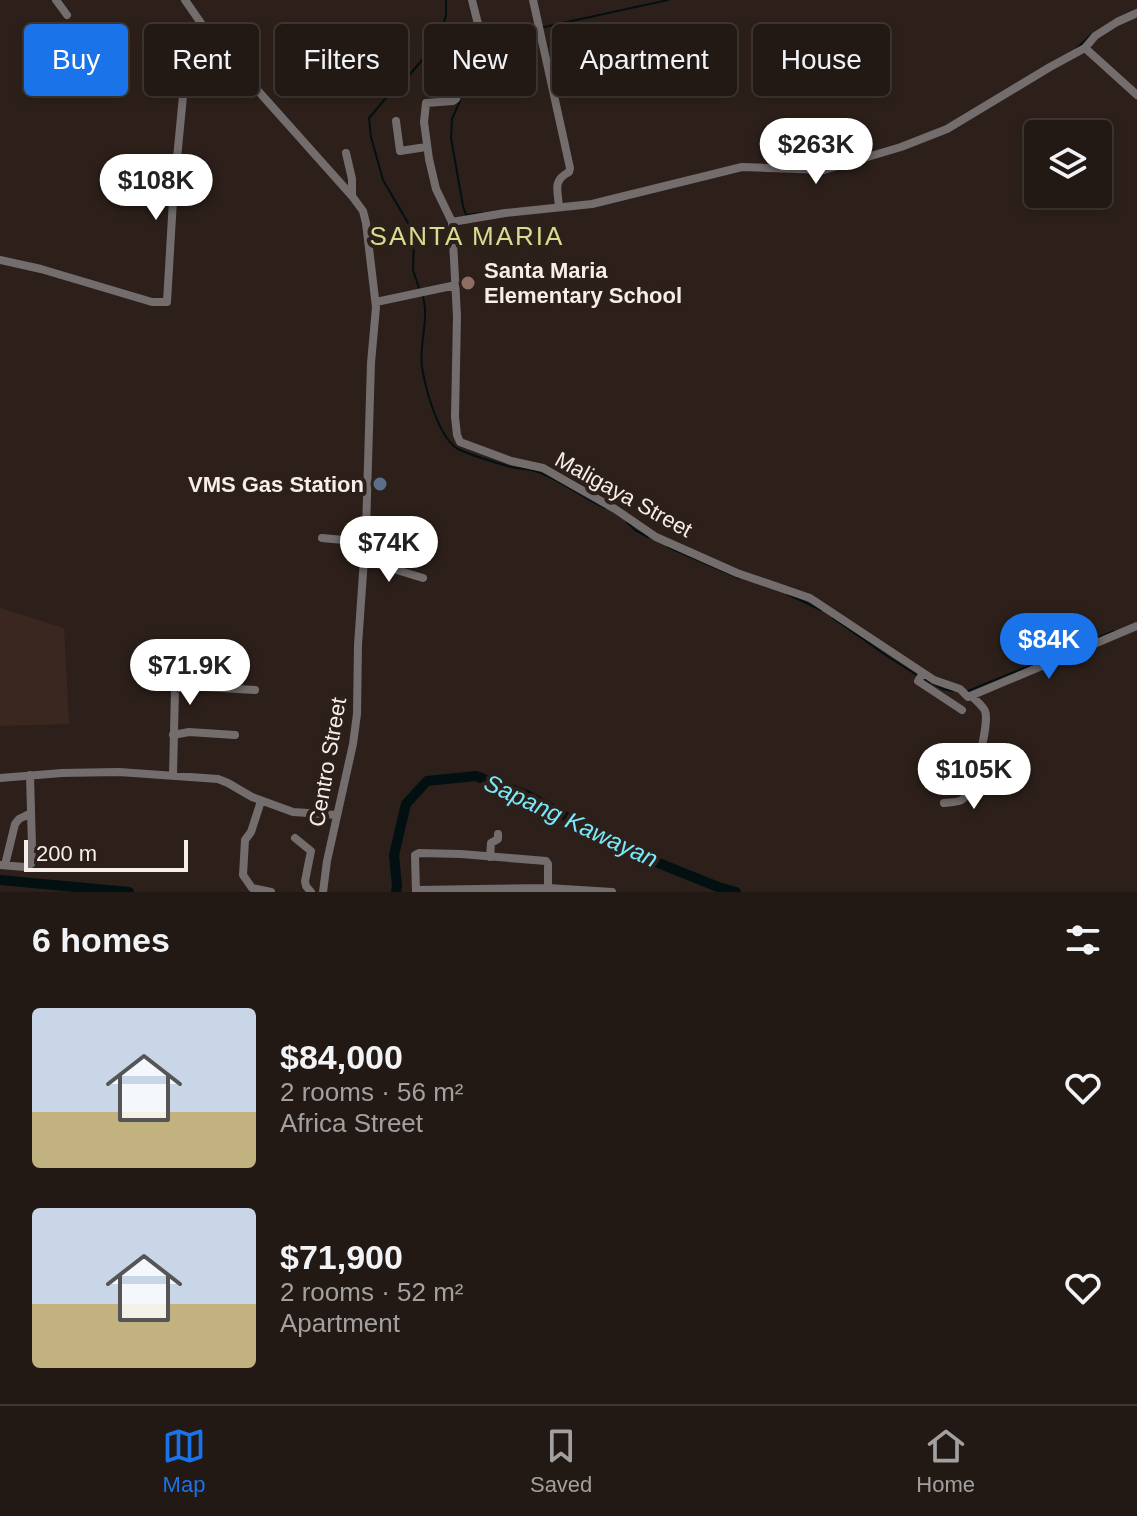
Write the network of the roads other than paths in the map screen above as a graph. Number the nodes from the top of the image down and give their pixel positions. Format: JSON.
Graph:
{"nodes":[{"id":1,"x":56,"y":0,"type":"edge"},
{"id":2,"x":185,"y":0,"type":"edge"},
{"id":3,"x":472,"y":0,"type":"edge"},
{"id":4,"x":533,"y":0,"type":"edge"},
{"id":5,"x":1137,"y":13,"type":"edge"},
{"id":6,"x":67,"y":15,"type":"dead end"},
{"id":7,"x":202,"y":24,"type":"edge"},
{"id":8,"x":1085,"y":48,"type":"junction"},
{"id":9,"x":259,"y":92,"type":"edge"},
{"id":10,"x":1137,"y":95,"type":"edge"},
{"id":11,"x":183,"y":96,"type":"edge"},
{"id":12,"x":396,"y":121,"type":"dead end"},
{"id":13,"x":426,"y":147,"type":"junction"},
{"id":14,"x":346,"y":153,"type":"dead end"},
{"id":15,"x":352,"y":196,"type":"junction"},
{"id":16,"x":559,"y":207,"type":"junction"},
{"id":17,"x":452,"y":222,"type":"junction"},
{"id":18,"x":0,"y":260,"type":"edge"},
{"id":19,"x":456,"y":285,"type":"junction"},
{"id":20,"x":376,"y":302,"type":"junction"},
{"id":21,"x":322,"y":538,"type":"dead end"},
{"id":22,"x":365,"y":542,"type":"junction"},
{"id":23,"x":364,"y":560,"type":"junction"},
{"id":24,"x":423,"y":578,"type":"dead end"},
{"id":25,"x":1137,"y":626,"type":"edge"},
{"id":26,"x":1102,"y":641,"type":"junction"},
{"id":27,"x":1116,"y":646,"type":"dead end"},
{"id":28,"x":921,"y":675,"type":"junction"},
{"id":29,"x":255,"y":690,"type":"dead end"},
{"id":30,"x":966,"y":693,"type":"junction"},
{"id":31,"x":962,"y":710,"type":"dead end"},
{"id":32,"x":173,"y":735,"type":"junction"},
{"id":33,"x":235,"y":735,"type":"dead end"},
{"id":34,"x":30,"y":775,"type":"junction"},
{"id":35,"x":173,"y":775,"type":"junction"},
{"id":36,"x":0,"y":778,"type":"edge"},
{"id":37,"x":261,"y":801,"type":"junction"},
{"id":38,"x":944,"y":803,"type":"dead end"},
{"id":39,"x":31,"y":813,"type":"junction"},
{"id":40,"x":337,"y":815,"type":"junction"},
{"id":41,"x":498,"y":834,"type":"dead end"},
{"id":42,"x":295,"y":838,"type":"dead end"},
{"id":43,"x":490,"y":857,"type":"junction"},
{"id":44,"x":3,"y":865,"type":"edge"},
{"id":45,"x":548,"y":890,"type":"edge"},
{"id":46,"x":416,"y":891,"type":"edge"},
{"id":47,"x":271,"y":892,"type":"edge"},
{"id":48,"x":311,"y":892,"type":"edge"},
{"id":49,"x":323,"y":892,"type":"edge"},
{"id":50,"x":612,"y":892,"type":"edge"}],
"edges":[{"from":1,"to":6,"type":"street"},
{"from":2,"to":7,"type":"street"},
{"from":3,"to":13,"type":"street"},
{"from":4,"to":16,"type":"street"},
{"from":5,"to":8,"type":"street"},
{"from":8,"to":10,"type":"street"},
{"from":8,"to":16,"type":"street"},
{"from":9,"to":15,"type":"street"},
{"from":11,"to":18,"type":"street"},
{"from":12,"to":13,"type":"street"},
{"from":13,"to":17,"type":"street"},
{"from":14,"to":15,"type":"street"},
{"from":15,"to":20,"type":"street","name":"Centro Street"},
{"from":16,"to":17,"type":"street"},
{"from":17,"to":19,"type":"street","name":"Maligaya Street"},
{"from":19,"to":20,"type":"street"},
{"from":19,"to":28,"type":"street","name":"Maligaya Street"},
{"from":20,"to":22,"type":"street","name":"Centro Street"},
{"from":21,"to":22,"type":"street"},
{"from":22,"to":23,"type":"street","name":"Centro Street"},
{"from":23,"to":24,"type":"street"},
{"from":23,"to":40,"type":"street","name":"Centro Street"},
{"from":25,"to":26,"type":"street"},
{"from":26,"to":27,"type":"street"},
{"from":26,"to":30,"type":"street"},
{"from":28,"to":30,"type":"street","name":"Maligaya Street"},
{"from":28,"to":31,"type":"street"},
{"from":29,"to":32,"type":"street"},
{"from":30,"to":38,"type":"street"},
{"from":32,"to":33,"type":"street"},
{"from":32,"to":35,"type":"street"},
{"from":34,"to":35,"type":"street"},
{"from":34,"to":36,"type":"street"},
{"from":34,"to":39,"type":"street"},
{"from":35,"to":37,"type":"street"},
{"from":37,"to":40,"type":"street"},
{"from":37,"to":47,"type":"street"},
{"from":39,"to":44,"type":"street"},
{"from":39,"to":44,"type":"street"},
{"from":40,"to":49,"type":"street","name":"Centro Street"},
{"from":41,"to":43,"type":"street"},
{"from":42,"to":48,"type":"street"},
{"from":43,"to":45,"type":"street"},
{"from":43,"to":46,"type":"street"},
{"from":45,"to":46,"type":"street"},
{"from":45,"to":50,"type":"street"}]}
